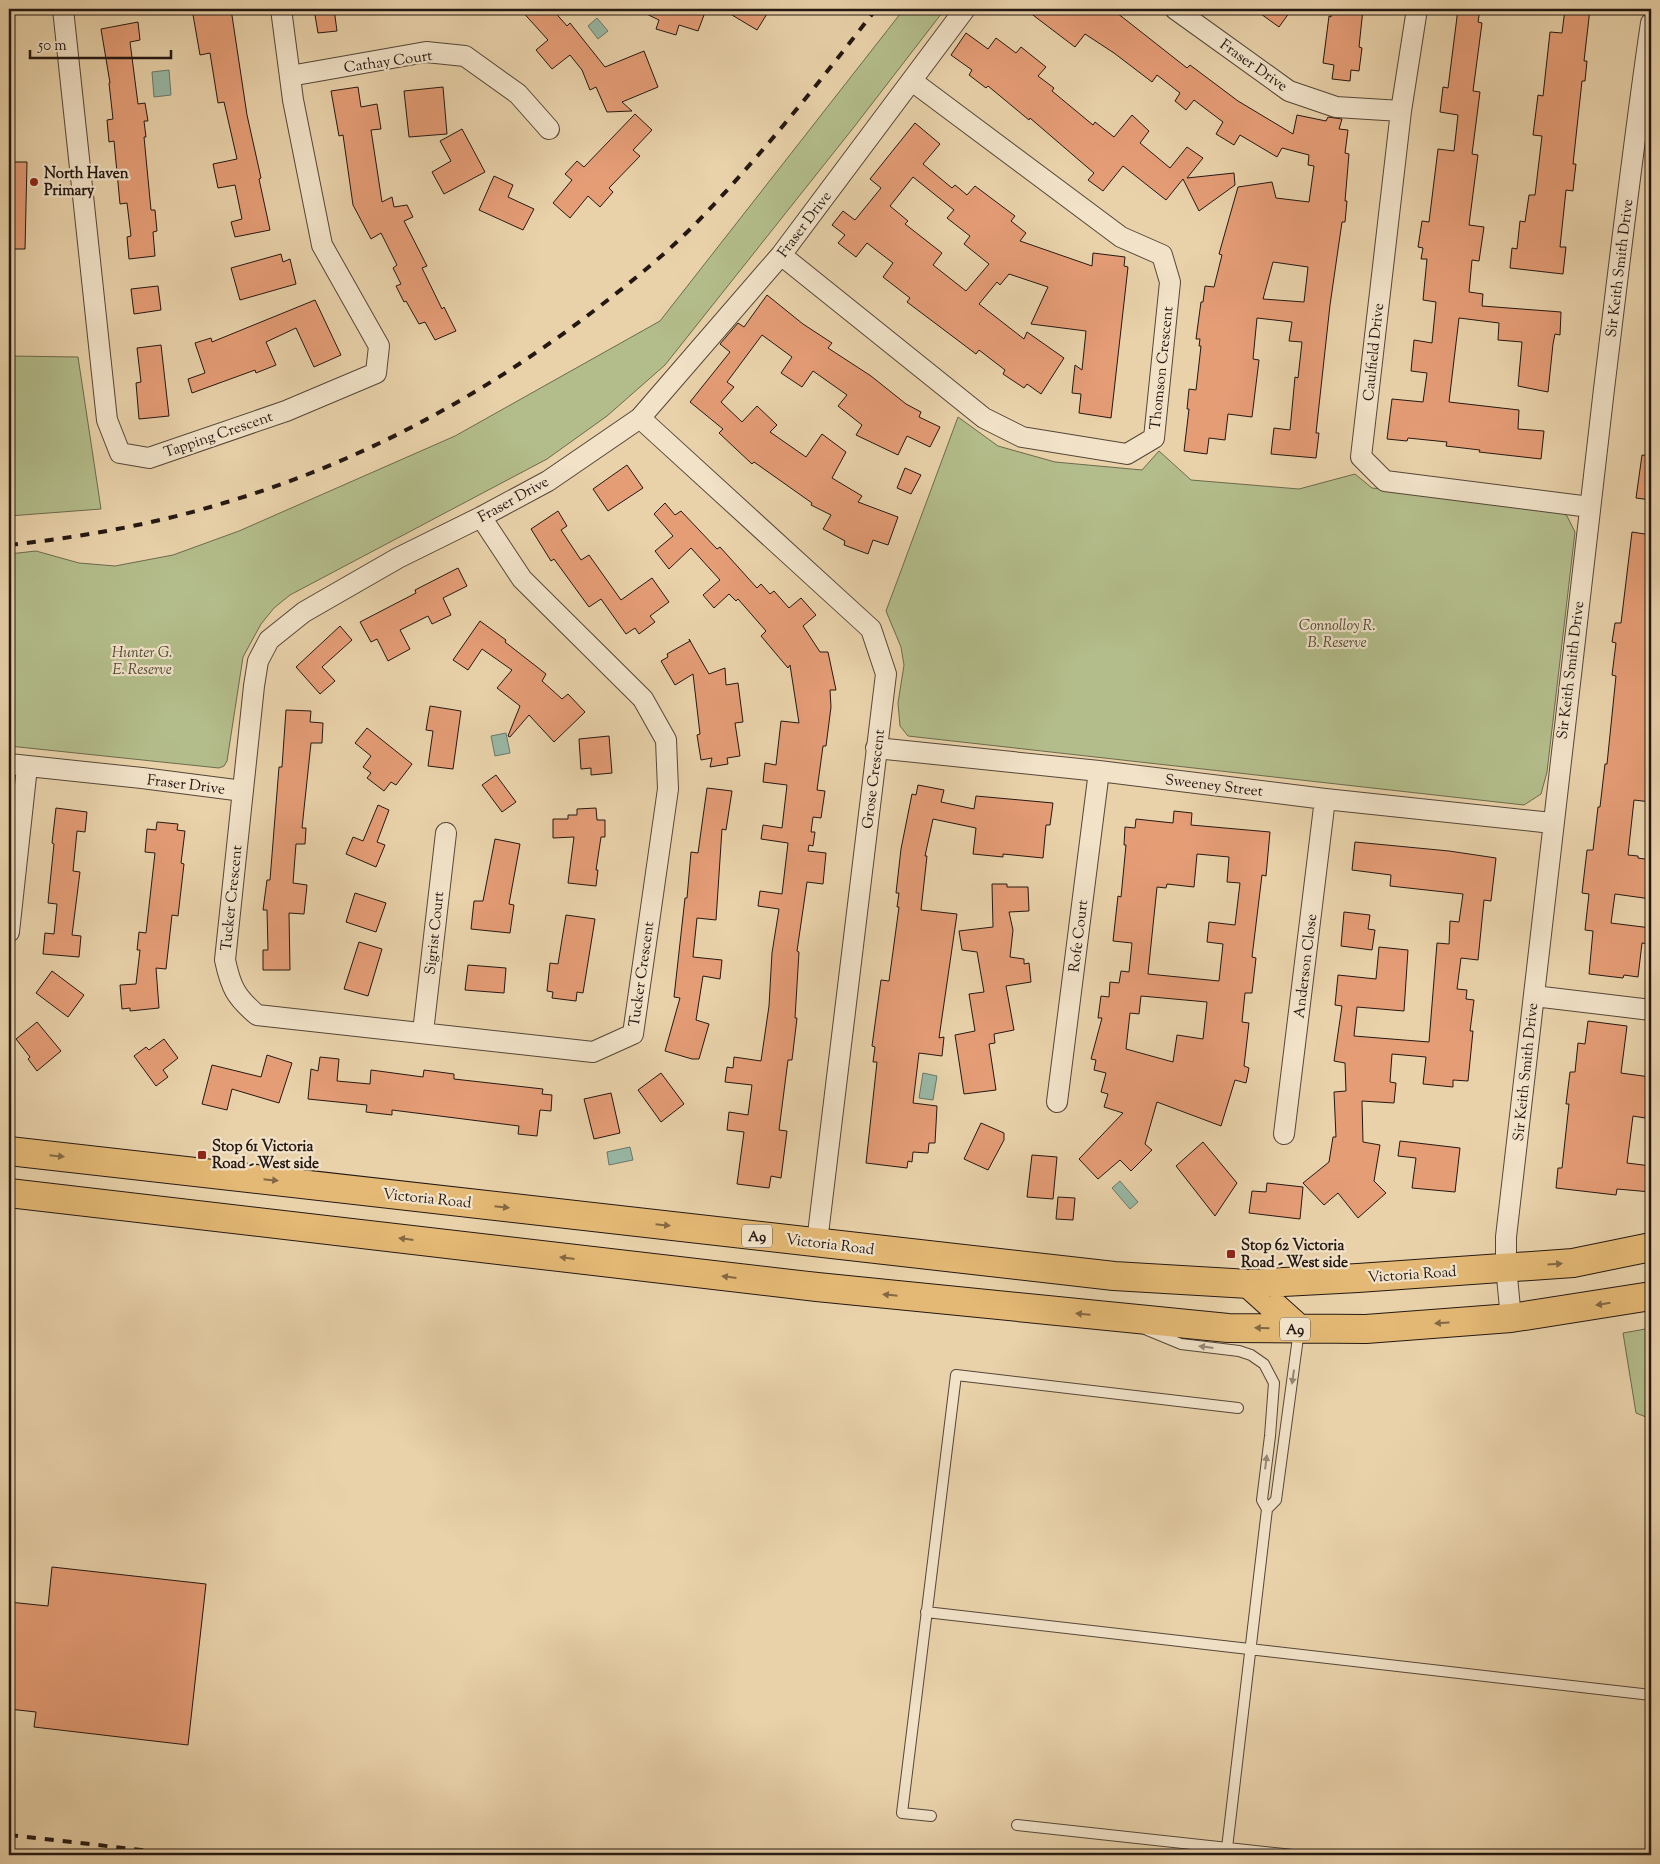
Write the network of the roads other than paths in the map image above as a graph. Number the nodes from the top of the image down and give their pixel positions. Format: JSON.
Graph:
{"nodes":[{"id":1,"x":63,"y":9,"type":"edge"},
{"id":2,"x":281,"y":9,"type":"edge"},
{"id":3,"x":965,"y":9,"type":"edge"},
{"id":4,"x":1175,"y":9,"type":"edge"},
{"id":5,"x":1416,"y":9,"type":"edge"},
{"id":6,"x":1651,"y":23,"type":"edge"},
{"id":7,"x":290,"y":76,"type":"junction"},
{"id":8,"x":912,"y":81,"type":"junction"},
{"id":9,"x":1401,"y":111,"type":"junction"},
{"id":10,"x":1644,"y":117,"type":"edge"},
{"id":11,"x":549,"y":129,"type":"dead end"},
{"id":12,"x":781,"y":255,"type":"junction"},
{"id":13,"x":640,"y":418,"type":"junction"},
{"id":14,"x":1590,"y":507,"type":"junction"},
{"id":15,"x":481,"y":517,"type":"junction"},
{"id":16,"x":876,"y":748,"type":"junction"},
{"id":17,"x":18,"y":766,"type":"edge"},
{"id":18,"x":1099,"y":771,"type":"junction"},
{"id":19,"x":243,"y":791,"type":"junction"},
{"id":20,"x":1325,"y":799,"type":"junction"},
{"id":21,"x":1552,"y":823,"type":"junction"},
{"id":22,"x":446,"y":833,"type":"dead end"},
{"id":23,"x":9,"y":932,"type":"edge"},
{"id":24,"x":1534,"y":996,"type":"junction"},
{"id":25,"x":1651,"y":1010,"type":"edge"},
{"id":26,"x":423,"y":1032,"type":"junction"},
{"id":27,"x":1057,"y":1102,"type":"dead end"},
{"id":28,"x":1284,"y":1134,"type":"dead end"},
{"id":29,"x":9,"y":1151,"type":"edge"},
{"id":30,"x":9,"y":1192,"type":"edge"},
{"id":31,"x":817,"y":1242,"type":"junction"},
{"id":32,"x":1651,"y":1247,"type":"edge"},
{"id":33,"x":1506,"y":1267,"type":"junction"},
{"id":34,"x":1249,"y":1284,"type":"junction"},
{"id":35,"x":1651,"y":1296,"type":"edge"},
{"id":36,"x":1116,"y":1317,"type":"junction"},
{"id":37,"x":1511,"y":1318,"type":"junction"},
{"id":38,"x":1299,"y":1329,"type":"junction"},
{"id":39,"x":1238,"y":1408,"type":"dead end"},
{"id":40,"x":1267,"y":1509,"type":"junction"},
{"id":41,"x":926,"y":1612,"type":"junction"},
{"id":42,"x":1251,"y":1649,"type":"junction"},
{"id":43,"x":1651,"y":1695,"type":"edge"},
{"id":44,"x":931,"y":1816,"type":"dead end"},
{"id":45,"x":1017,"y":1825,"type":"dead end"},
{"id":46,"x":1227,"y":1848,"type":"junction"},
{"id":47,"x":1293,"y":1855,"type":"edge"}],
"edges":[{"from":1,"to":7,"type":"street","name":"Tapping Crescent"},
{"from":2,"to":7,"type":"street","name":"Tapping Crescent"},
{"from":3,"to":8,"type":"street","name":"Fraser Drive"},
{"from":4,"to":9,"type":"street","name":"Fraser Drive"},
{"from":5,"to":9,"type":"street","name":"Caulfield Drive"},
{"from":6,"to":10,"type":"street","name":"Sir Keith Smith Drive"},
{"from":7,"to":11,"type":"street","name":"Cathay Court"},
{"from":8,"to":12,"type":"street","name":"Fraser Drive"},
{"from":8,"to":12,"type":"street","name":"Thomson Crescent"},
{"from":9,"to":14,"type":"street","name":"Caulfield Drive"},
{"from":10,"to":14,"type":"street","name":"Sir Keith Smith Drive"},
{"from":12,"to":13,"type":"street","name":"Fraser Drive"},
{"from":13,"to":15,"type":"street","name":"Fraser Drive"},
{"from":13,"to":16,"type":"street","name":"Grose Crescent"},
{"from":14,"to":21,"type":"street","name":"Sir Keith Smith Drive"},
{"from":15,"to":19,"type":"street","name":"Fraser Drive"},
{"from":15,"to":26,"type":"street","name":"Tucker Crescent"},
{"from":16,"to":18,"type":"street","name":"Sweeney Street"},
{"from":16,"to":31,"type":"street","name":"Grose Crescent"},
{"from":17,"to":19,"type":"street","name":"Fraser Drive"},
{"from":17,"to":23,"type":"street"},
{"from":18,"to":20,"type":"street","name":"Sweeney Street"},
{"from":18,"to":27,"type":"street","name":"Rofe Court"},
{"from":19,"to":26,"type":"street","name":"Tucker Crescent"},
{"from":20,"to":21,"type":"street","name":"Sweeney Street"},
{"from":20,"to":28,"type":"street","name":"Anderson Close"},
{"from":21,"to":24,"type":"street","name":"Sir Keith Smith Drive"},
{"from":22,"to":26,"type":"street","name":"Sigrist Court"},
{"from":24,"to":25,"type":"street"},
{"from":24,"to":33,"type":"street","name":"Sir Keith Smith Drive"},
{"from":29,"to":31,"type":"highway","name":"Victoria Road","number":"A9","one_way":true},
{"from":36,"to":30,"type":"highway","number":"A9","one_way":true},
{"from":31,"to":34,"type":"highway","name":"Victoria Road","number":"A9"},
{"from":33,"to":32,"type":"highway","name":"Victoria Road","number":"A9","one_way":true},
{"from":33,"to":34,"type":"highway","name":"Victoria Road","number":"A9"},
{"from":33,"to":37,"type":"street","name":"Sir Keith Smith Drive"},
{"from":34,"to":38,"type":"highway"},
{"from":35,"to":37,"type":"highway","number":"A9","one_way":true},
{"from":38,"to":36,"type":"highway","number":"A9","one_way":true},
{"from":40,"to":36,"type":"lane","one_way":true},
{"from":37,"to":38,"type":"highway","number":"A9","one_way":true},
{"from":38,"to":40,"type":"lane","one_way":true},
{"from":39,"to":41,"type":"lane"},
{"from":40,"to":42,"type":"lane"},
{"from":41,"to":42,"type":"lane"},
{"from":41,"to":44,"type":"lane"},
{"from":42,"to":43,"type":"lane"},
{"from":42,"to":46,"type":"lane"},
{"from":45,"to":46,"type":"lane"},
{"from":46,"to":47,"type":"lane"}]}
